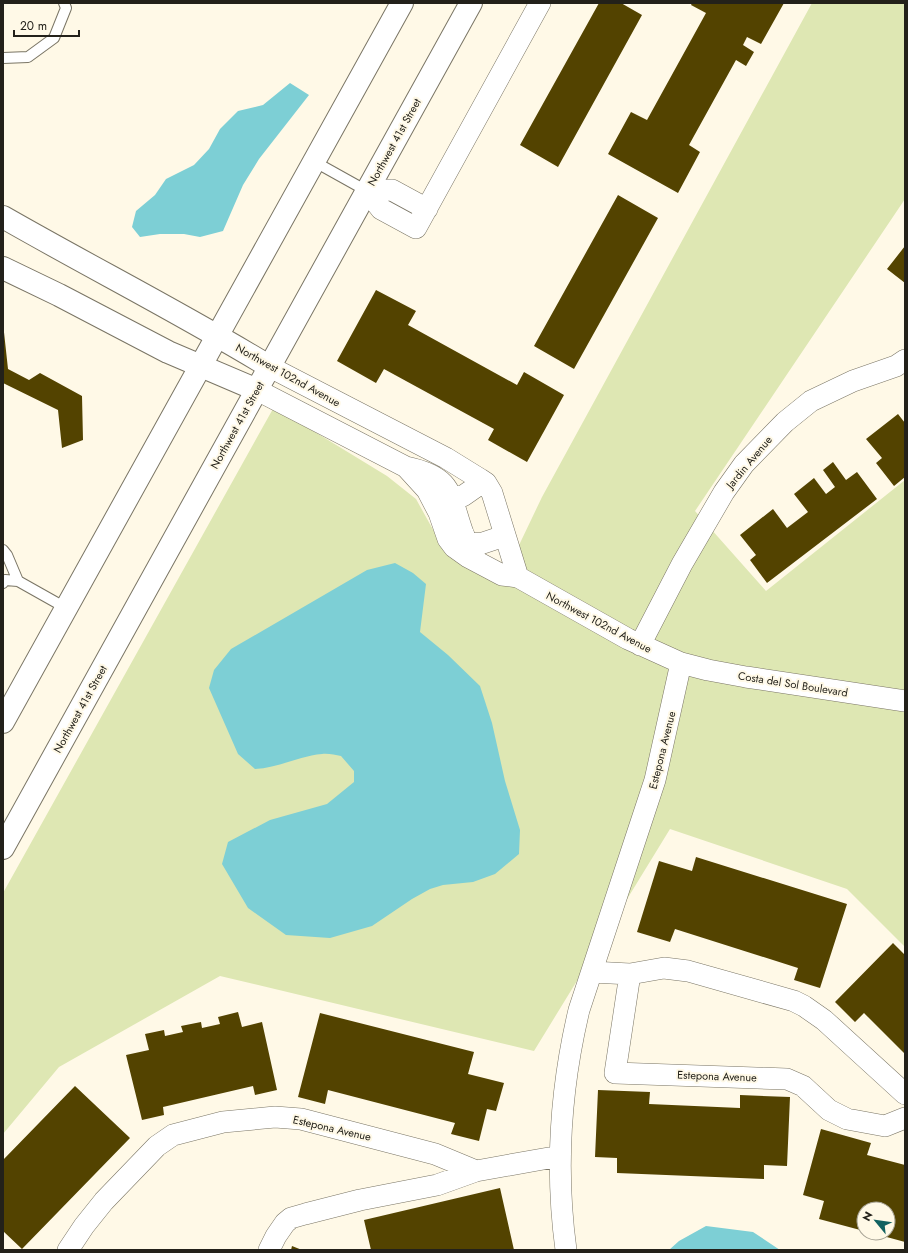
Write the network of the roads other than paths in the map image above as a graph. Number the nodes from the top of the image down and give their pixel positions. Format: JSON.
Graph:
{"nodes":[{"id":1,"x":64,"y":3,"type":"edge"},
{"id":2,"x":471,"y":3,"type":"edge"},
{"id":3,"x":540,"y":3,"type":"edge"},
{"id":4,"x":399,"y":4,"type":"edge"},
{"id":5,"x":3,"y":58,"type":"edge"},
{"id":6,"x":315,"y":162,"type":"junction"},
{"id":7,"x":367,"y":191,"type":"junction"},
{"id":8,"x":427,"y":209,"type":"junction"},
{"id":9,"x":3,"y":217,"type":"edge"},
{"id":10,"x":3,"y":268,"type":"edge"},
{"id":11,"x":217,"y":335,"type":"junction"},
{"id":12,"x":905,"y":360,"type":"edge"},
{"id":13,"x":200,"y":365,"type":"junction"},
{"id":14,"x":270,"y":367,"type":"junction"},
{"id":15,"x":257,"y":390,"type":"junction"},
{"id":16,"x":406,"y":468,"type":"junction"},
{"id":17,"x":483,"y":482,"type":"junction"},
{"id":18,"x":453,"y":497,"type":"junction"},
{"id":19,"x":504,"y":536,"type":"junction"},
{"id":20,"x":3,"y":550,"type":"edge"},
{"id":21,"x":473,"y":553,"type":"junction"},
{"id":22,"x":518,"y":577,"type":"junction"},
{"id":23,"x":18,"y":581,"type":"junction"},
{"id":24,"x":3,"y":583,"type":"edge"},
{"id":25,"x":66,"y":608,"type":"junction"},
{"id":26,"x":640,"y":645,"type":"junction"},
{"id":27,"x":681,"y":663,"type":"junction"},
{"id":28,"x":905,"y":701,"type":"edge"},
{"id":29,"x":3,"y":722,"type":"edge"},
{"id":30,"x":3,"y":848,"type":"edge"},
{"id":31,"x":592,"y":972,"type":"junction"},
{"id":32,"x":630,"y":974,"type":"junction"},
{"id":33,"x":905,"y":1094,"type":"edge"},
{"id":34,"x":905,"y":1118,"type":"edge"},
{"id":35,"x":560,"y":1156,"type":"junction"},
{"id":36,"x":476,"y":1172,"type":"junction"},
{"id":37,"x":68,"y":1250,"type":"edge"},
{"id":38,"x":269,"y":1250,"type":"edge"},
{"id":39,"x":566,"y":1250,"type":"edge"}],
"edges":[{"from":1,"to":5,"type":"lane"},
{"from":2,"to":7,"type":"main road","name":"Northwest 41st Street"},
{"from":3,"to":8,"type":"street"},
{"from":4,"to":6,"type":"main road"},
{"from":6,"to":7,"type":"lane"},
{"from":6,"to":11,"type":"main road"},
{"from":7,"to":8,"type":"street"},
{"from":7,"to":8,"type":"street"},
{"from":7,"to":14,"type":"main road","name":"Northwest 41st Street"},
{"from":9,"to":11,"type":"main road","name":"Northwest 102nd Avenue"},
{"from":10,"to":13,"type":"main road","name":"Northwest 102nd Avenue"},
{"from":11,"to":13,"type":"main road"},
{"from":11,"to":14,"type":"main road","name":"Northwest 102nd Avenue"},
{"from":12,"to":26,"type":"street","name":"Jardin Avenue"},
{"from":13,"to":15,"type":"main road","name":"Northwest 102nd Avenue"},
{"from":13,"to":25,"type":"main road"},
{"from":14,"to":15,"type":"main road","name":"Northwest 41st Street"},
{"from":14,"to":17,"type":"street","name":"Northwest 102nd Avenue"},
{"from":15,"to":16,"type":"street","name":"Northwest 102nd Avenue"},
{"from":15,"to":30,"type":"main road","name":"Northwest 41st Street"},
{"from":16,"to":18,"type":"street","name":"Northwest 102nd Avenue"},
{"from":16,"to":21,"type":"street","name":"Northwest 102nd Avenue"},
{"from":17,"to":18,"type":"street"},
{"from":17,"to":19,"type":"street","name":"Northwest 102nd Avenue"},
{"from":18,"to":21,"type":"street","name":"Northwest 102nd Avenue"},
{"from":19,"to":21,"type":"street"},
{"from":19,"to":22,"type":"street","name":"Northwest 102nd Avenue"},
{"from":20,"to":23,"type":"lane"},
{"from":21,"to":22,"type":"street","name":"Northwest 102nd Avenue"},
{"from":22,"to":26,"type":"street","name":"Northwest 102nd Avenue"},
{"from":23,"to":24,"type":"lane"},
{"from":23,"to":25,"type":"lane"},
{"from":25,"to":29,"type":"main road"},
{"from":26,"to":27,"type":"street","name":"Northwest 102nd Avenue"},
{"from":27,"to":28,"type":"street","name":"Costa del Sol Boulevard"},
{"from":27,"to":31,"type":"street","name":"Estepona Avenue"},
{"from":31,"to":32,"type":"street"},
{"from":31,"to":35,"type":"street","name":"Estepona Avenue"},
{"from":32,"to":33,"type":"street"},
{"from":32,"to":34,"type":"street","name":"Estepona Avenue"},
{"from":35,"to":36,"type":"street"},
{"from":35,"to":39,"type":"street","name":"Estepona Avenue"},
{"from":36,"to":37,"type":"street","name":"Estepona Avenue"},
{"from":36,"to":38,"type":"street"}]}
